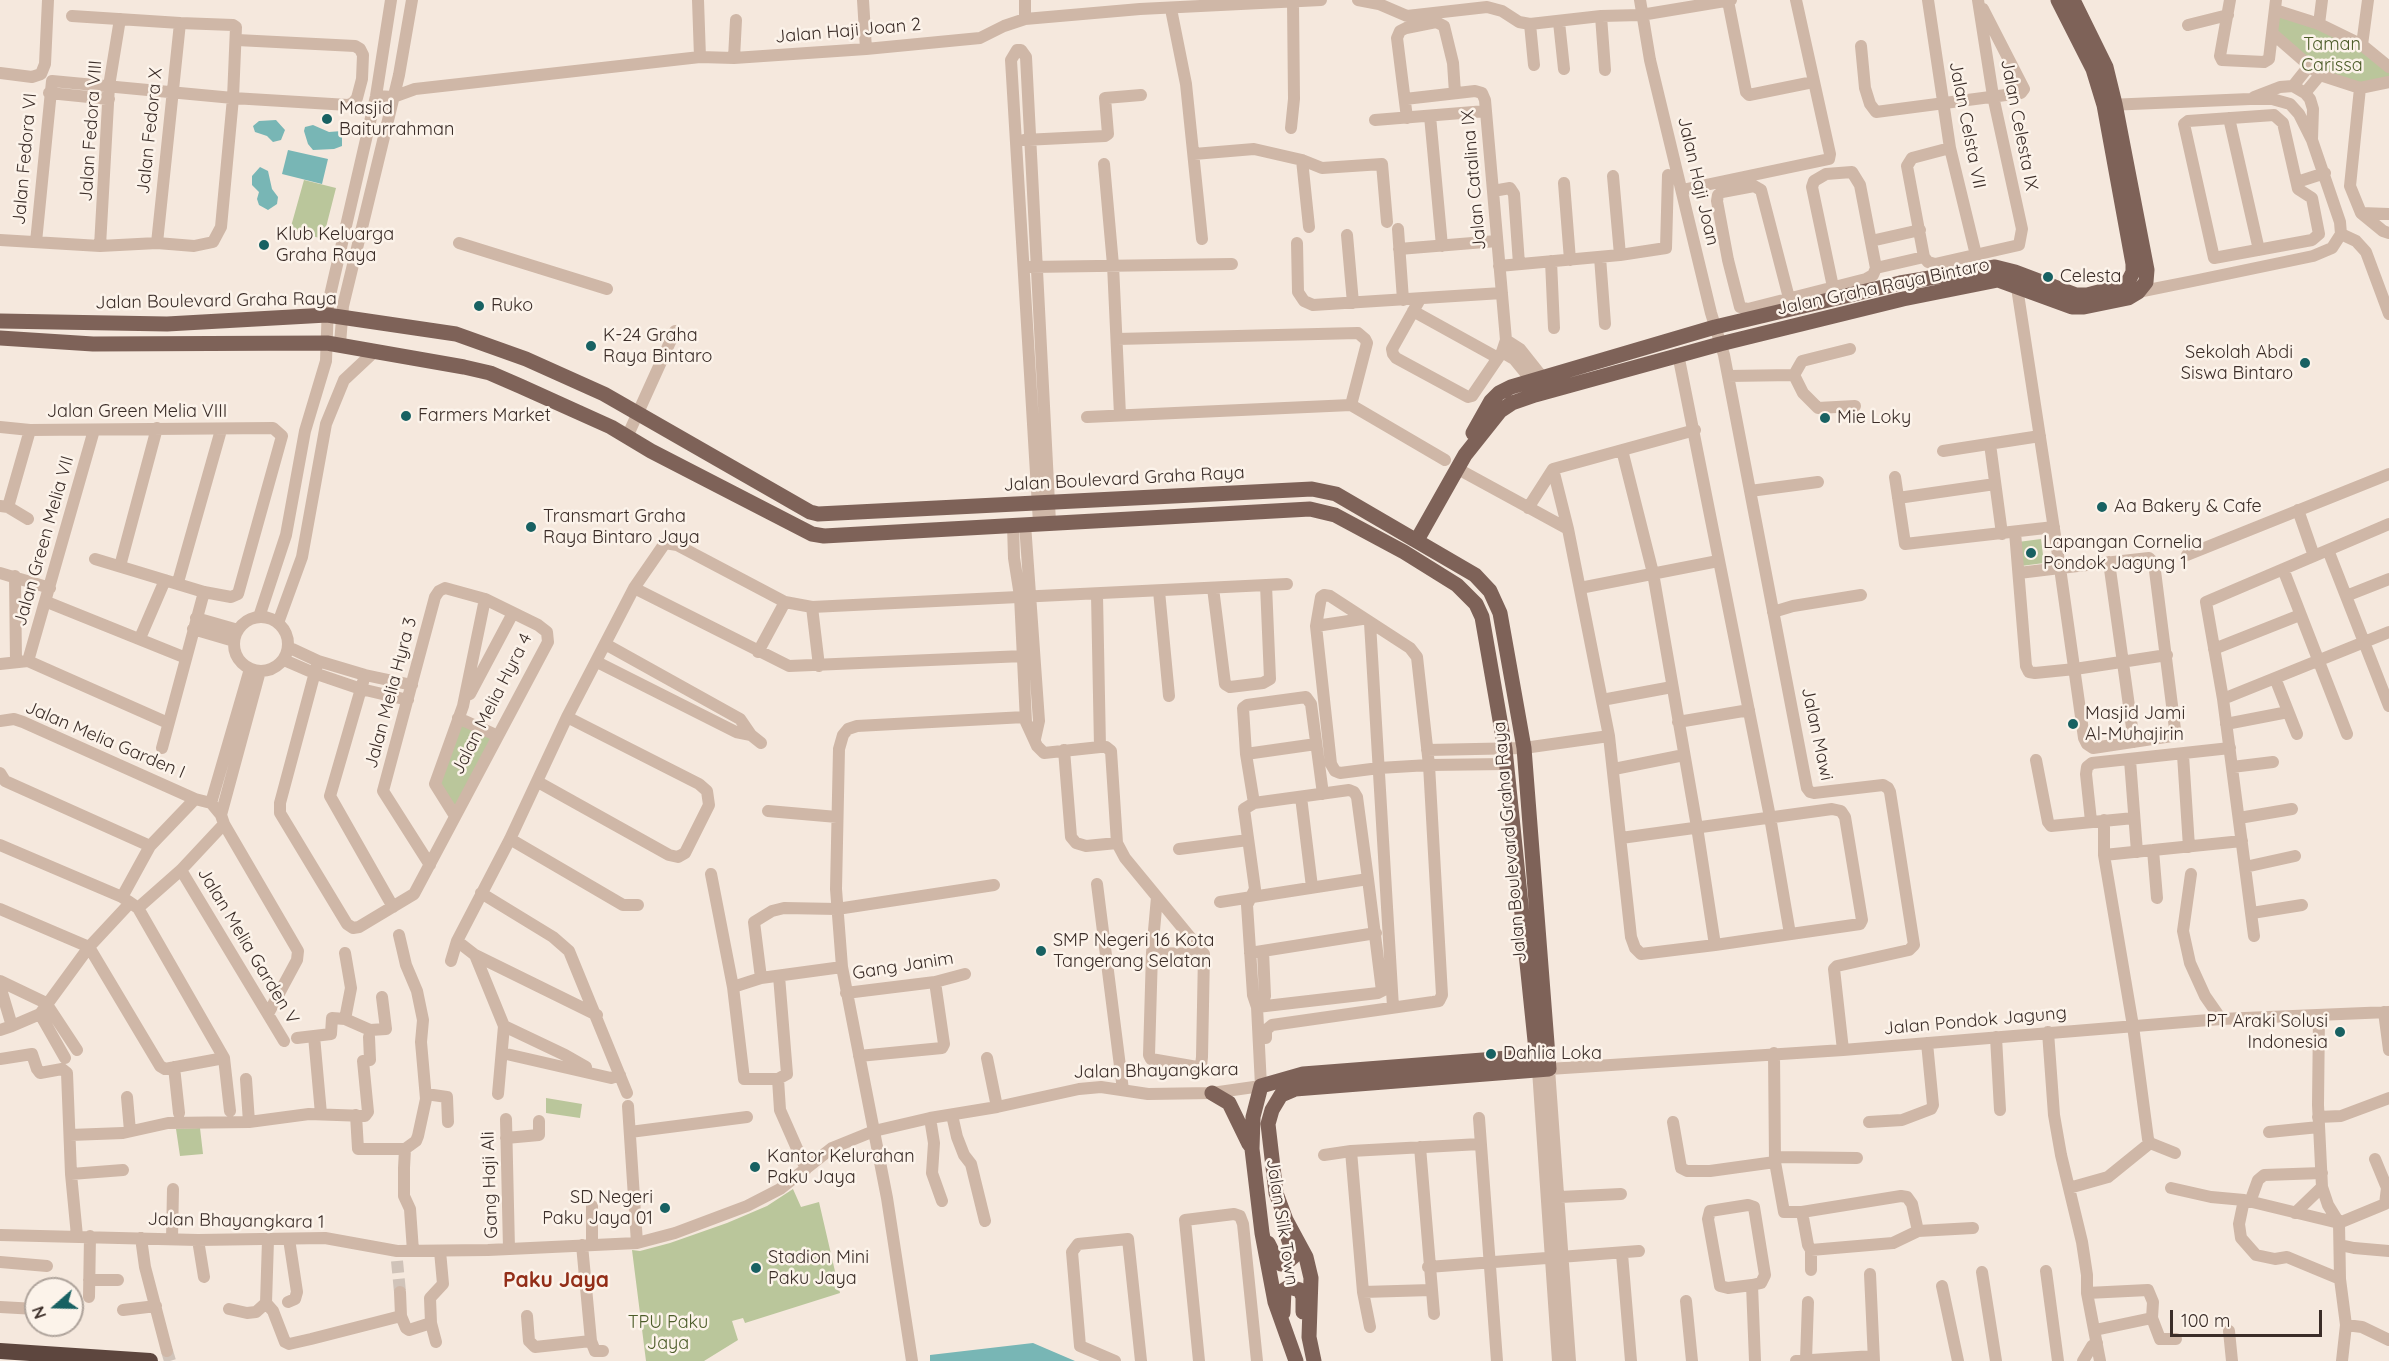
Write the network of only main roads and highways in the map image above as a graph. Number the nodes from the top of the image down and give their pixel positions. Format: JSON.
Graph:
{"nodes":[{"id":1,"x":2058,"y":0,"type":"edge"},
{"id":2,"x":2073,"y":0,"type":"edge"},
{"id":3,"x":2109,"y":104,"type":"junction"},
{"id":4,"x":2016,"y":279,"type":"junction"},
{"id":5,"x":1907,"y":290,"type":"junction"},
{"id":6,"x":308,"y":316,"type":"junction"},
{"id":7,"x":0,"y":321,"type":"edge"},
{"id":8,"x":0,"y":338,"type":"edge"},
{"id":9,"x":310,"y":344,"type":"junction"},
{"id":10,"x":1539,"y":386,"type":"junction"},
{"id":11,"x":1417,"y":540,"type":"junction"},
{"id":12,"x":1547,"y":1064,"type":"junction"},
{"id":13,"x":1261,"y":1086,"type":"joint"},
{"id":14,"x":1212,"y":1093,"type":"road end"},
{"id":15,"x":1252,"y":1149,"type":"junction"},
{"id":16,"x":1286,"y":1220,"type":"junction"},
{"id":17,"x":1262,"y":1233,"type":"junction"},
{"id":18,"x":1285,"y":1334,"type":"junction"},
{"id":19,"x":1309,"y":1337,"type":"junction"},
{"id":20,"x":0,"y":1351,"type":"edge"},
{"id":21,"x":150,"y":1361,"type":"edge"},
{"id":22,"x":1296,"y":1361,"type":"edge"},
{"id":23,"x":1314,"y":1361,"type":"edge"}],
"edges":[{"from":1,"to":3,"type":"main road"},
{"from":2,"to":3,"type":"main road"},
{"from":3,"to":4,"type":"main road","name":"Jalan Graha Raya Bintaro"},
{"from":3,"to":4,"type":"main road","name":"Jalan Graha Raya Bintaro"},
{"from":4,"to":5,"type":"main road","name":"Jalan Graha Raya Bintaro"},
{"from":5,"to":10,"type":"main road","name":"Jalan Graha Raya Bintaro"},
{"from":5,"to":10,"type":"main road","name":"Jalan Graha Raya Bintaro"},
{"from":6,"to":7,"type":"main road","name":"Jalan Boulevard Graha Raya"},
{"from":6,"to":9,"type":"main road"},
{"from":6,"to":11,"type":"main road","name":"Jalan Boulevard Graha Raya"},
{"from":8,"to":9,"type":"main road","name":"Jalan Boulevard Graha Raya"},
{"from":9,"to":12,"type":"main road","name":"Jalan Boulevard Graha Raya"},
{"from":10,"to":11,"type":"main road","name":"Jalan Graha Raya Bintaro"},
{"from":11,"to":12,"type":"main road","name":"Jalan Boulevard Graha Raya"},
{"from":12,"to":13,"type":"main road","name":"Jalan Bhayangkara"},
{"from":12,"to":16,"type":"main road","name":"Jalan Silk Town"},
{"from":13,"to":15,"type":"main road","name":"Jalan Silk Town"},
{"from":14,"to":15,"type":"main road"},
{"from":15,"to":17,"type":"main road","name":"Jalan Silk Town"},
{"from":16,"to":17,"type":"main road"},
{"from":16,"to":19,"type":"main road","name":"Jalan Silk Town"},
{"from":17,"to":18,"type":"main road","name":"Jalan Silk Town"},
{"from":18,"to":19,"type":"main road"},
{"from":18,"to":22,"type":"main road","name":"Jalan Silk Town"},
{"from":19,"to":23,"type":"main road","name":"Jalan Silk Town"},
{"from":20,"to":21,"type":"highway"}]}
